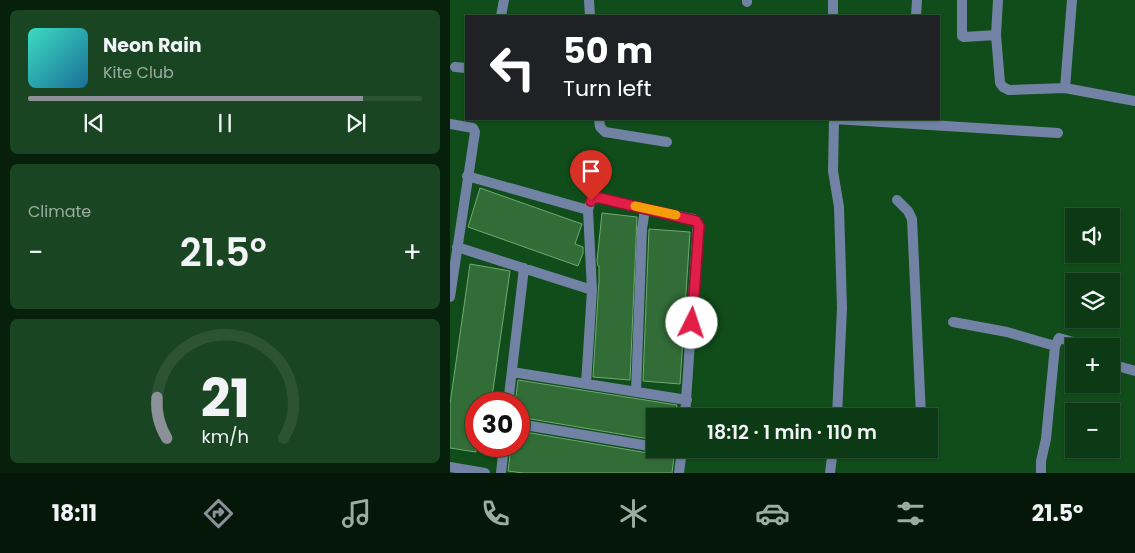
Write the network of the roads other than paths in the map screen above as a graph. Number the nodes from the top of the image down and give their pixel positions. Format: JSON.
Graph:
{"nodes":[{"id":1,"x":504,"y":0,"type":"edge"},
{"id":2,"x":589,"y":0,"type":"edge"},
{"id":3,"x":833,"y":0,"type":"edge"},
{"id":4,"x":917,"y":0,"type":"edge"},
{"id":5,"x":962,"y":0,"type":"edge"},
{"id":6,"x":998,"y":0,"type":"edge"},
{"id":7,"x":1072,"y":0,"type":"edge"},
{"id":8,"x":501,"y":15,"type":"edge"},
{"id":9,"x":590,"y":15,"type":"edge"},
{"id":10,"x":834,"y":15,"type":"edge"},
{"id":11,"x":916,"y":15,"type":"edge"},
{"id":12,"x":996,"y":35,"type":"junction"},
{"id":13,"x":455,"y":67,"type":"dead end"},
{"id":14,"x":465,"y":68,"type":"edge"},
{"id":15,"x":1065,"y":88,"type":"junction"},
{"id":16,"x":1135,"y":101,"type":"edge"},
{"id":17,"x":599,"y":120,"type":"edge"},
{"id":18,"x":834,"y":120,"type":"edge"},
{"id":19,"x":850,"y":120,"type":"edge"},
{"id":20,"x":450,"y":124,"type":"edge"},
{"id":21,"x":1058,"y":133,"type":"dead end"},
{"id":22,"x":667,"y":142,"type":"dead end"},
{"id":23,"x":467,"y":176,"type":"junction"},
{"id":24,"x":897,"y":200,"type":"dead end"},
{"id":25,"x":645,"y":209,"type":"junction"},
{"id":26,"x":588,"y":210,"type":"junction"},
{"id":27,"x":457,"y":247,"type":"junction"},
{"id":28,"x":524,"y":268,"type":"junction"},
{"id":29,"x":592,"y":290,"type":"junction"},
{"id":30,"x":450,"y":297,"type":"edge"},
{"id":31,"x":953,"y":322,"type":"dead end"},
{"id":32,"x":1065,"y":340,"type":"edge"},
{"id":33,"x":1055,"y":346,"type":"junction"},
{"id":34,"x":1120,"y":367,"type":"edge"},
{"id":35,"x":1135,"y":371,"type":"edge"},
{"id":36,"x":512,"y":372,"type":"junction"},
{"id":37,"x":586,"y":384,"type":"junction"},
{"id":38,"x":510,"y":392,"type":"edge"},
{"id":39,"x":636,"y":392,"type":"junction"},
{"id":40,"x":687,"y":400,"type":"junction"},
{"id":41,"x":686,"y":408,"type":"edge"},
{"id":42,"x":836,"y":408,"type":"edge"},
{"id":43,"x":921,"y":408,"type":"edge"},
{"id":44,"x":530,"y":426,"type":"edge"},
{"id":45,"x":646,"y":445,"type":"edge"},
{"id":46,"x":503,"y":457,"type":"edge"},
{"id":47,"x":681,"y":458,"type":"edge"},
{"id":48,"x":831,"y":458,"type":"edge"},
{"id":49,"x":450,"y":467,"type":"edge"},
{"id":50,"x":485,"y":473,"type":"edge"},
{"id":51,"x":501,"y":473,"type":"edge"},
{"id":52,"x":679,"y":473,"type":"edge"},
{"id":53,"x":830,"y":473,"type":"edge"},
{"id":54,"x":1041,"y":473,"type":"edge"}],
"edges":[{"from":1,"to":8,"type":"street"},
{"from":2,"to":9,"type":"street"},
{"from":3,"to":10,"type":"street"},
{"from":4,"to":11,"type":"street"},
{"from":5,"to":12,"type":"street"},
{"from":6,"to":12,"type":"street"},
{"from":7,"to":15,"type":"street"},
{"from":12,"to":15,"type":"street"},
{"from":13,"to":14,"type":"street"},
{"from":15,"to":16,"type":"street"},
{"from":17,"to":22,"type":"street"},
{"from":18,"to":42,"type":"street"},
{"from":19,"to":21,"type":"street"},
{"from":20,"to":23,"type":"street"},
{"from":23,"to":26,"type":"street"},
{"from":23,"to":27,"type":"street"},
{"from":24,"to":43,"type":"street"},
{"from":25,"to":26,"type":"street"},
{"from":25,"to":39,"type":"street"},
{"from":25,"to":40,"type":"street"},
{"from":26,"to":29,"type":"street"},
{"from":27,"to":28,"type":"street"},
{"from":27,"to":30,"type":"street"},
{"from":28,"to":29,"type":"street"},
{"from":28,"to":36,"type":"street"},
{"from":29,"to":37,"type":"street"},
{"from":31,"to":33,"type":"street"},
{"from":32,"to":33,"type":"street"},
{"from":33,"to":54,"type":"street"},
{"from":34,"to":35,"type":"street"},
{"from":36,"to":37,"type":"street"},
{"from":36,"to":38,"type":"street"},
{"from":37,"to":39,"type":"street"},
{"from":39,"to":40,"type":"street"},
{"from":40,"to":41,"type":"street"},
{"from":44,"to":45,"type":"street"},
{"from":46,"to":51,"type":"street"},
{"from":47,"to":52,"type":"street"},
{"from":48,"to":53,"type":"street"},
{"from":49,"to":50,"type":"street"}]}
